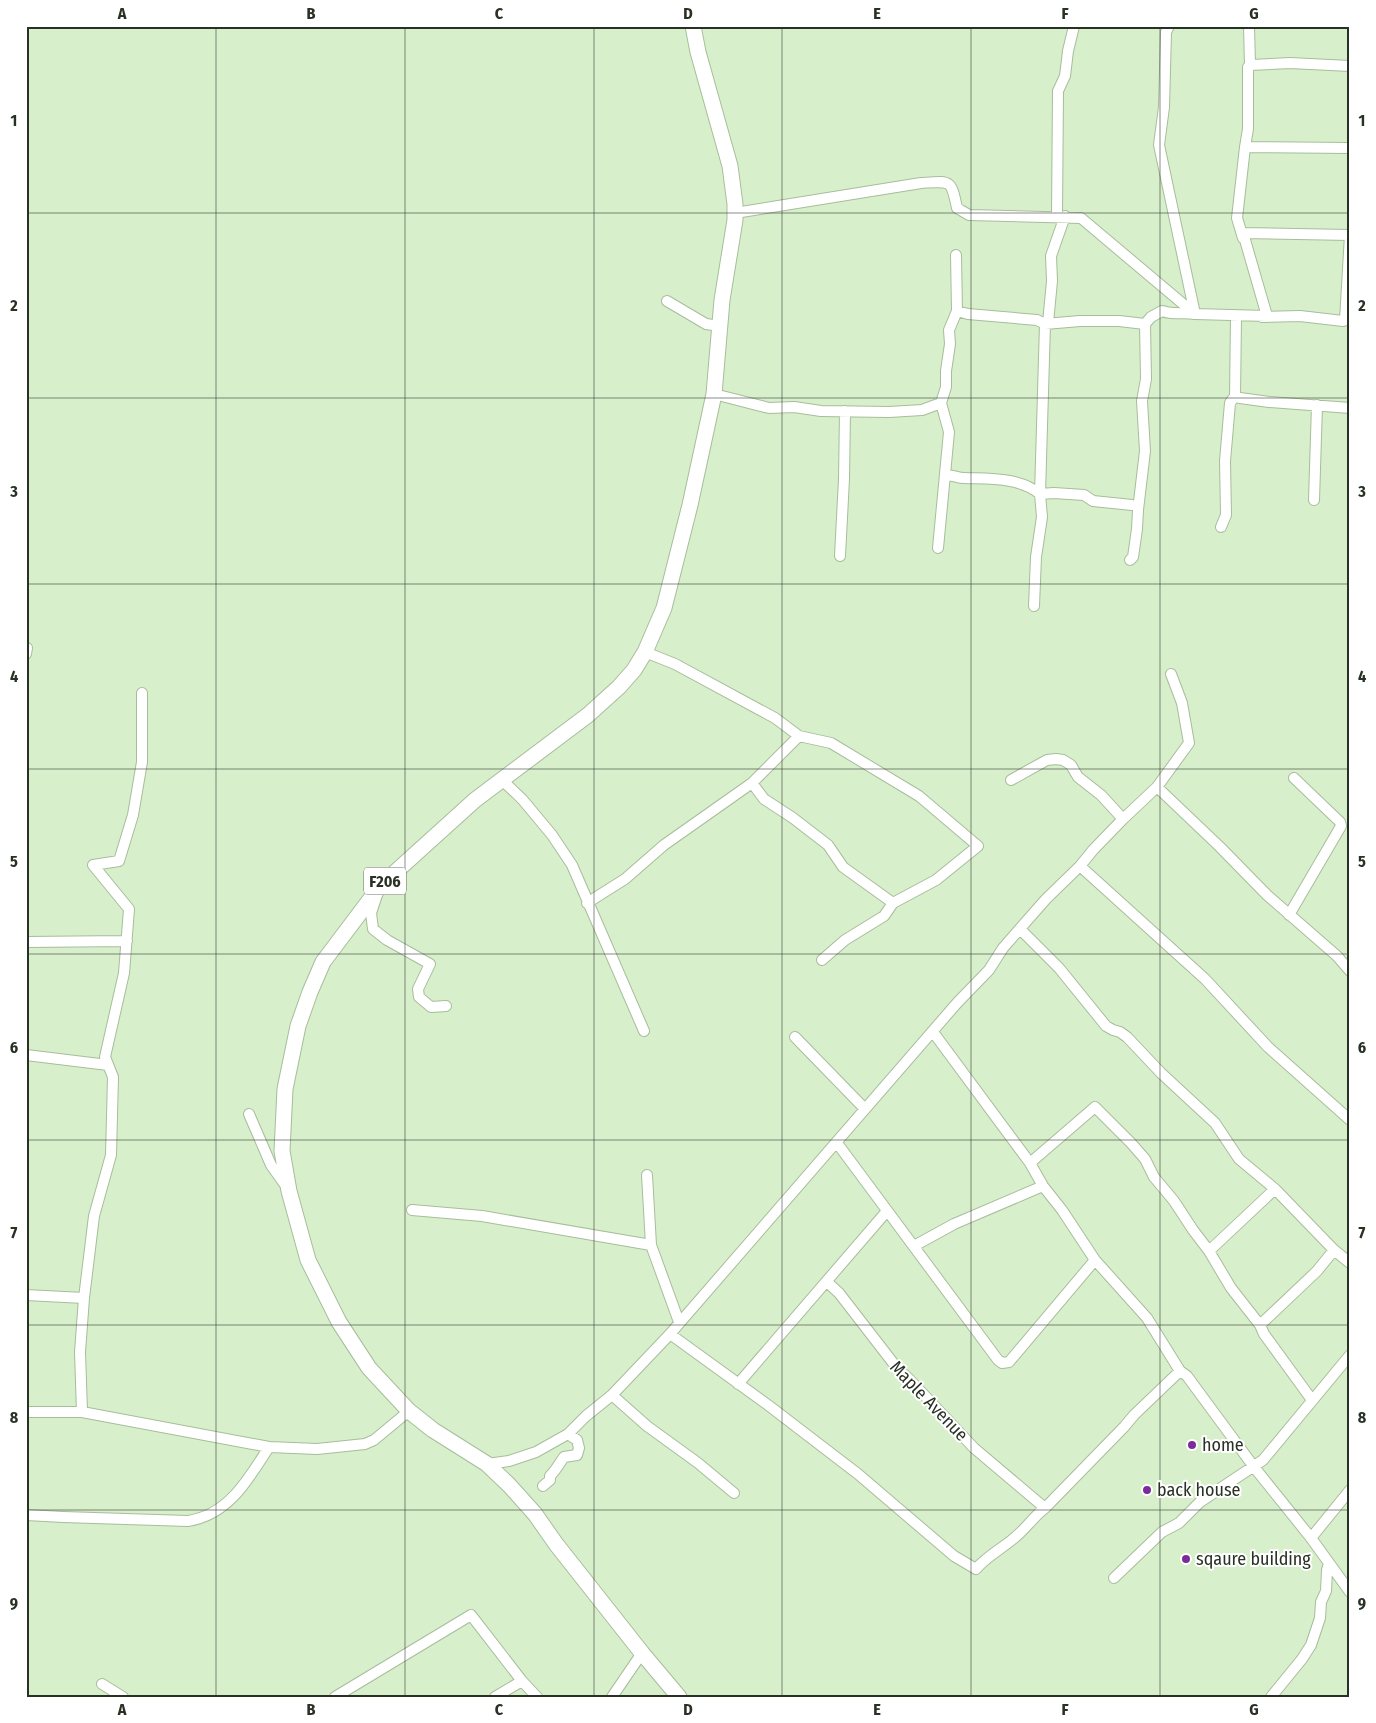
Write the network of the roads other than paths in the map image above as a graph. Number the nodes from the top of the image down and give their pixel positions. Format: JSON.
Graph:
{"nodes":[{"id":1,"x":693,"y":26,"type":"edge"},
{"id":2,"x":1074,"y":26,"type":"edge"},
{"id":3,"x":1169,"y":26,"type":"edge"},
{"id":4,"x":1250,"y":26,"type":"edge"},
{"id":5,"x":1250,"y":65,"type":"junction"},
{"id":6,"x":1350,"y":66,"type":"edge"},
{"id":7,"x":1246,"y":147,"type":"junction"},
{"id":8,"x":1350,"y":148,"type":"edge"},
{"id":9,"x":735,"y":213,"type":"junction"},
{"id":10,"x":1061,"y":216,"type":"junction"},
{"id":11,"x":956,"y":256,"type":"dead end"},
{"id":12,"x":667,"y":301,"type":"dead end"},
{"id":13,"x":956,"y":311,"type":"junction"},
{"id":14,"x":1195,"y":314,"type":"junction"},
{"id":15,"x":1267,"y":316,"type":"junction"},
{"id":16,"x":1236,"y":317,"type":"junction"},
{"id":17,"x":1148,"y":320,"type":"junction"},
{"id":18,"x":1347,"y":320,"type":"edge"},
{"id":19,"x":1046,"y":324,"type":"junction"},
{"id":20,"x":720,"y":326,"type":"junction"},
{"id":21,"x":714,"y":394,"type":"junction"},
{"id":22,"x":1234,"y":396,"type":"junction"},
{"id":23,"x":941,"y":403,"type":"junction"},
{"id":24,"x":1317,"y":404,"type":"junction"},
{"id":25,"x":1350,"y":408,"type":"edge"},
{"id":26,"x":845,"y":411,"type":"junction"},
{"id":27,"x":945,"y":476,"type":"junction"},
{"id":28,"x":1040,"y":494,"type":"junction"},
{"id":29,"x":1314,"y":500,"type":"dead end"},
{"id":30,"x":1132,"y":505,"type":"dead end"},
{"id":31,"x":1221,"y":527,"type":"dead end"},
{"id":32,"x":938,"y":548,"type":"dead end"},
{"id":33,"x":840,"y":556,"type":"dead end"},
{"id":34,"x":1130,"y":560,"type":"dead end"},
{"id":35,"x":1034,"y":606,"type":"dead end"},
{"id":36,"x":26,"y":648,"type":"edge"},
{"id":37,"x":646,"y":652,"type":"junction"},
{"id":38,"x":26,"y":654,"type":"edge"},
{"id":39,"x":1171,"y":674,"type":"dead end"},
{"id":40,"x":142,"y":693,"type":"dead end"},
{"id":41,"x":799,"y":736,"type":"junction"},
{"id":42,"x":1294,"y":778,"type":"dead end"},
{"id":43,"x":502,"y":780,"type":"junction"},
{"id":44,"x":1011,"y":780,"type":"dead end"},
{"id":45,"x":752,"y":783,"type":"junction"},
{"id":46,"x":1157,"y":787,"type":"junction"},
{"id":47,"x":1123,"y":819,"type":"junction"},
{"id":48,"x":1080,"y":866,"type":"junction"},
{"id":49,"x":381,"y":885,"type":"junction"},
{"id":50,"x":587,"y":903,"type":"junction"},
{"id":51,"x":893,"y":903,"type":"junction"},
{"id":52,"x":1289,"y":915,"type":"junction"},
{"id":53,"x":1020,"y":929,"type":"junction"},
{"id":54,"x":127,"y":941,"type":"junction"},
{"id":55,"x":26,"y":942,"type":"edge"},
{"id":56,"x":822,"y":960,"type":"dead end"},
{"id":57,"x":1350,"y":970,"type":"edge"},
{"id":58,"x":446,"y":1006,"type":"dead end"},
{"id":59,"x":644,"y":1031,"type":"dead end"},
{"id":60,"x":932,"y":1032,"type":"junction"},
{"id":61,"x":794,"y":1038,"type":"dead end"},
{"id":62,"x":26,"y":1055,"type":"edge"},
{"id":63,"x":108,"y":1065,"type":"junction"},
{"id":64,"x":865,"y":1109,"type":"junction"},
{"id":65,"x":249,"y":1114,"type":"dead end"},
{"id":66,"x":1349,"y":1117,"type":"edge"},
{"id":67,"x":837,"y":1143,"type":"junction"},
{"id":68,"x":1030,"y":1163,"type":"junction"},
{"id":69,"x":647,"y":1175,"type":"dead end"},
{"id":70,"x":1043,"y":1186,"type":"junction"},
{"id":71,"x":1275,"y":1189,"type":"junction"},
{"id":72,"x":289,"y":1191,"type":"junction"},
{"id":73,"x":412,"y":1210,"type":"dead end"},
{"id":74,"x":888,"y":1211,"type":"junction"},
{"id":75,"x":651,"y":1246,"type":"junction"},
{"id":76,"x":914,"y":1246,"type":"junction"},
{"id":77,"x":1334,"y":1250,"type":"junction"},
{"id":78,"x":1209,"y":1251,"type":"junction"},
{"id":79,"x":1095,"y":1260,"type":"junction"},
{"id":80,"x":1350,"y":1263,"type":"edge"},
{"id":81,"x":827,"y":1282,"type":"junction"},
{"id":82,"x":26,"y":1295,"type":"edge"},
{"id":83,"x":84,"y":1298,"type":"junction"},
{"id":84,"x":679,"y":1322,"type":"junction"},
{"id":85,"x":1260,"y":1325,"type":"junction"},
{"id":86,"x":670,"y":1334,"type":"junction"},
{"id":87,"x":1350,"y":1355,"type":"edge"},
{"id":88,"x":1180,"y":1371,"type":"junction"},
{"id":89,"x":738,"y":1384,"type":"junction"},
{"id":90,"x":612,"y":1394,"type":"junction"},
{"id":91,"x":1312,"y":1400,"type":"junction"},
{"id":92,"x":409,"y":1411,"type":"junction"},
{"id":93,"x":26,"y":1412,"type":"edge"},
{"id":94,"x":82,"y":1412,"type":"junction"},
{"id":95,"x":568,"y":1434,"type":"junction"},
{"id":96,"x":269,"y":1447,"type":"junction"},
{"id":97,"x":486,"y":1464,"type":"junction"},
{"id":98,"x":1254,"y":1467,"type":"junction"},
{"id":99,"x":543,"y":1486,"type":"dead end"},
{"id":100,"x":1350,"y":1490,"type":"edge"},
{"id":101,"x":734,"y":1493,"type":"dead end"},
{"id":102,"x":1044,"y":1508,"type":"junction"},
{"id":103,"x":26,"y":1515,"type":"edge"},
{"id":104,"x":1311,"y":1538,"type":"junction"},
{"id":105,"x":1330,"y":1563,"type":"junction"},
{"id":106,"x":1114,"y":1578,"type":"dead end"},
{"id":107,"x":1350,"y":1592,"type":"edge"},
{"id":108,"x":642,"y":1653,"type":"junction"},
{"id":109,"x":522,"y":1681,"type":"junction"},
{"id":110,"x":102,"y":1684,"type":"dead end"},
{"id":111,"x":123,"y":1697,"type":"edge"},
{"id":112,"x":335,"y":1697,"type":"edge"},
{"id":113,"x":495,"y":1697,"type":"edge"},
{"id":114,"x":537,"y":1697,"type":"edge"},
{"id":115,"x":612,"y":1697,"type":"edge"},
{"id":116,"x":679,"y":1697,"type":"edge"},
{"id":117,"x":1271,"y":1697,"type":"edge"}],
"edges":[{"from":1,"to":9,"type":"main road","number":"F206"},
{"from":2,"to":10,"type":"street"},
{"from":3,"to":14,"type":"street"},
{"from":4,"to":5,"type":"street"},
{"from":5,"to":6,"type":"street"},
{"from":5,"to":7,"type":"street"},
{"from":7,"to":8,"type":"street"},
{"from":7,"to":15,"type":"street"},
{"from":9,"to":10,"type":"street"},
{"from":9,"to":20,"type":"main road","number":"F206"},
{"from":10,"to":14,"type":"street"},
{"from":10,"to":19,"type":"street"},
{"from":11,"to":13,"type":"street"},
{"from":12,"to":20,"type":"street"},
{"from":13,"to":19,"type":"street"},
{"from":13,"to":23,"type":"street"},
{"from":14,"to":15,"type":"street"},
{"from":14,"to":17,"type":"street"},
{"from":15,"to":18,"type":"street"},
{"from":16,"to":17,"type":"street"},
{"from":16,"to":18,"type":"street"},
{"from":16,"to":22,"type":"street"},
{"from":17,"to":19,"type":"street"},
{"from":17,"to":34,"type":"street"},
{"from":19,"to":28,"type":"street"},
{"from":20,"to":21,"type":"main road","number":"F206"},
{"from":21,"to":26,"type":"street"},
{"from":21,"to":37,"type":"main road","number":"F206"},
{"from":22,"to":24,"type":"street"},
{"from":22,"to":31,"type":"street"},
{"from":23,"to":26,"type":"street"},
{"from":23,"to":27,"type":"street"},
{"from":24,"to":25,"type":"street"},
{"from":24,"to":29,"type":"street"},
{"from":26,"to":33,"type":"street"},
{"from":27,"to":28,"type":"street"},
{"from":27,"to":32,"type":"street"},
{"from":28,"to":30,"type":"street"},
{"from":28,"to":35,"type":"street"},
{"from":36,"to":38,"type":"street"},
{"from":37,"to":41,"type":"street"},
{"from":37,"to":43,"type":"main road","number":"F206"},
{"from":39,"to":46,"type":"street"},
{"from":40,"to":54,"type":"street"},
{"from":41,"to":45,"type":"street"},
{"from":41,"to":51,"type":"street"},
{"from":42,"to":52,"type":"street"},
{"from":43,"to":49,"type":"main road","number":"F206"},
{"from":43,"to":50,"type":"street"},
{"from":44,"to":47,"type":"street"},
{"from":45,"to":50,"type":"street"},
{"from":45,"to":51,"type":"street"},
{"from":46,"to":47,"type":"street"},
{"from":46,"to":52,"type":"street"},
{"from":47,"to":48,"type":"street"},
{"from":48,"to":53,"type":"street"},
{"from":48,"to":66,"type":"street"},
{"from":49,"to":58,"type":"street"},
{"from":49,"to":72,"type":"main road","number":"F206"},
{"from":50,"to":59,"type":"street"},
{"from":51,"to":56,"type":"street"},
{"from":52,"to":57,"type":"street"},
{"from":53,"to":60,"type":"street"},
{"from":53,"to":71,"type":"street"},
{"from":54,"to":55,"type":"street"},
{"from":54,"to":63,"type":"street"},
{"from":60,"to":64,"type":"street"},
{"from":60,"to":68,"type":"street"},
{"from":61,"to":64,"type":"street"},
{"from":62,"to":63,"type":"street"},
{"from":63,"to":83,"type":"street"},
{"from":64,"to":67,"type":"street"},
{"from":65,"to":72,"type":"street"},
{"from":67,"to":74,"type":"street"},
{"from":67,"to":84,"type":"street"},
{"from":68,"to":70,"type":"street"},
{"from":68,"to":78,"type":"street"},
{"from":69,"to":75,"type":"street"},
{"from":70,"to":76,"type":"street"},
{"from":70,"to":79,"type":"street"},
{"from":71,"to":77,"type":"street"},
{"from":71,"to":78,"type":"street"},
{"from":72,"to":92,"type":"main road","number":"F206"},
{"from":73,"to":75,"type":"street"},
{"from":74,"to":76,"type":"street"},
{"from":74,"to":81,"type":"street"},
{"from":75,"to":84,"type":"street"},
{"from":76,"to":79,"type":"street"},
{"from":77,"to":80,"type":"street"},
{"from":77,"to":85,"type":"street"},
{"from":78,"to":85,"type":"street"},
{"from":79,"to":88,"type":"street"},
{"from":81,"to":89,"type":"street"},
{"from":81,"to":102,"type":"street","name":"Maple Avenue"},
{"from":82,"to":83,"type":"street"},
{"from":83,"to":94,"type":"street"},
{"from":84,"to":86,"type":"street"},
{"from":85,"to":91,"type":"street"},
{"from":86,"to":89,"type":"street"},
{"from":86,"to":90,"type":"street"},
{"from":87,"to":91,"type":"street"},
{"from":88,"to":98,"type":"street"},
{"from":88,"to":102,"type":"street"},
{"from":89,"to":102,"type":"street"},
{"from":90,"to":95,"type":"street"},
{"from":90,"to":101,"type":"street"},
{"from":91,"to":98,"type":"street"},
{"from":92,"to":96,"type":"street"},
{"from":92,"to":97,"type":"main road","number":"F206"},
{"from":93,"to":94,"type":"street"},
{"from":94,"to":96,"type":"street"},
{"from":95,"to":97,"type":"street"},
{"from":95,"to":99,"type":"street"},
{"from":96,"to":103,"type":"street"},
{"from":97,"to":108,"type":"main road","number":"F206"},
{"from":98,"to":104,"type":"street"},
{"from":98,"to":106,"type":"street"},
{"from":100,"to":104,"type":"street"},
{"from":104,"to":105,"type":"street"},
{"from":105,"to":107,"type":"street"},
{"from":105,"to":117,"type":"street"},
{"from":108,"to":115,"type":"street"},
{"from":108,"to":116,"type":"main road","number":"F206"},
{"from":109,"to":112,"type":"street"},
{"from":109,"to":113,"type":"street"},
{"from":109,"to":114,"type":"street"},
{"from":110,"to":111,"type":"street"}]}
